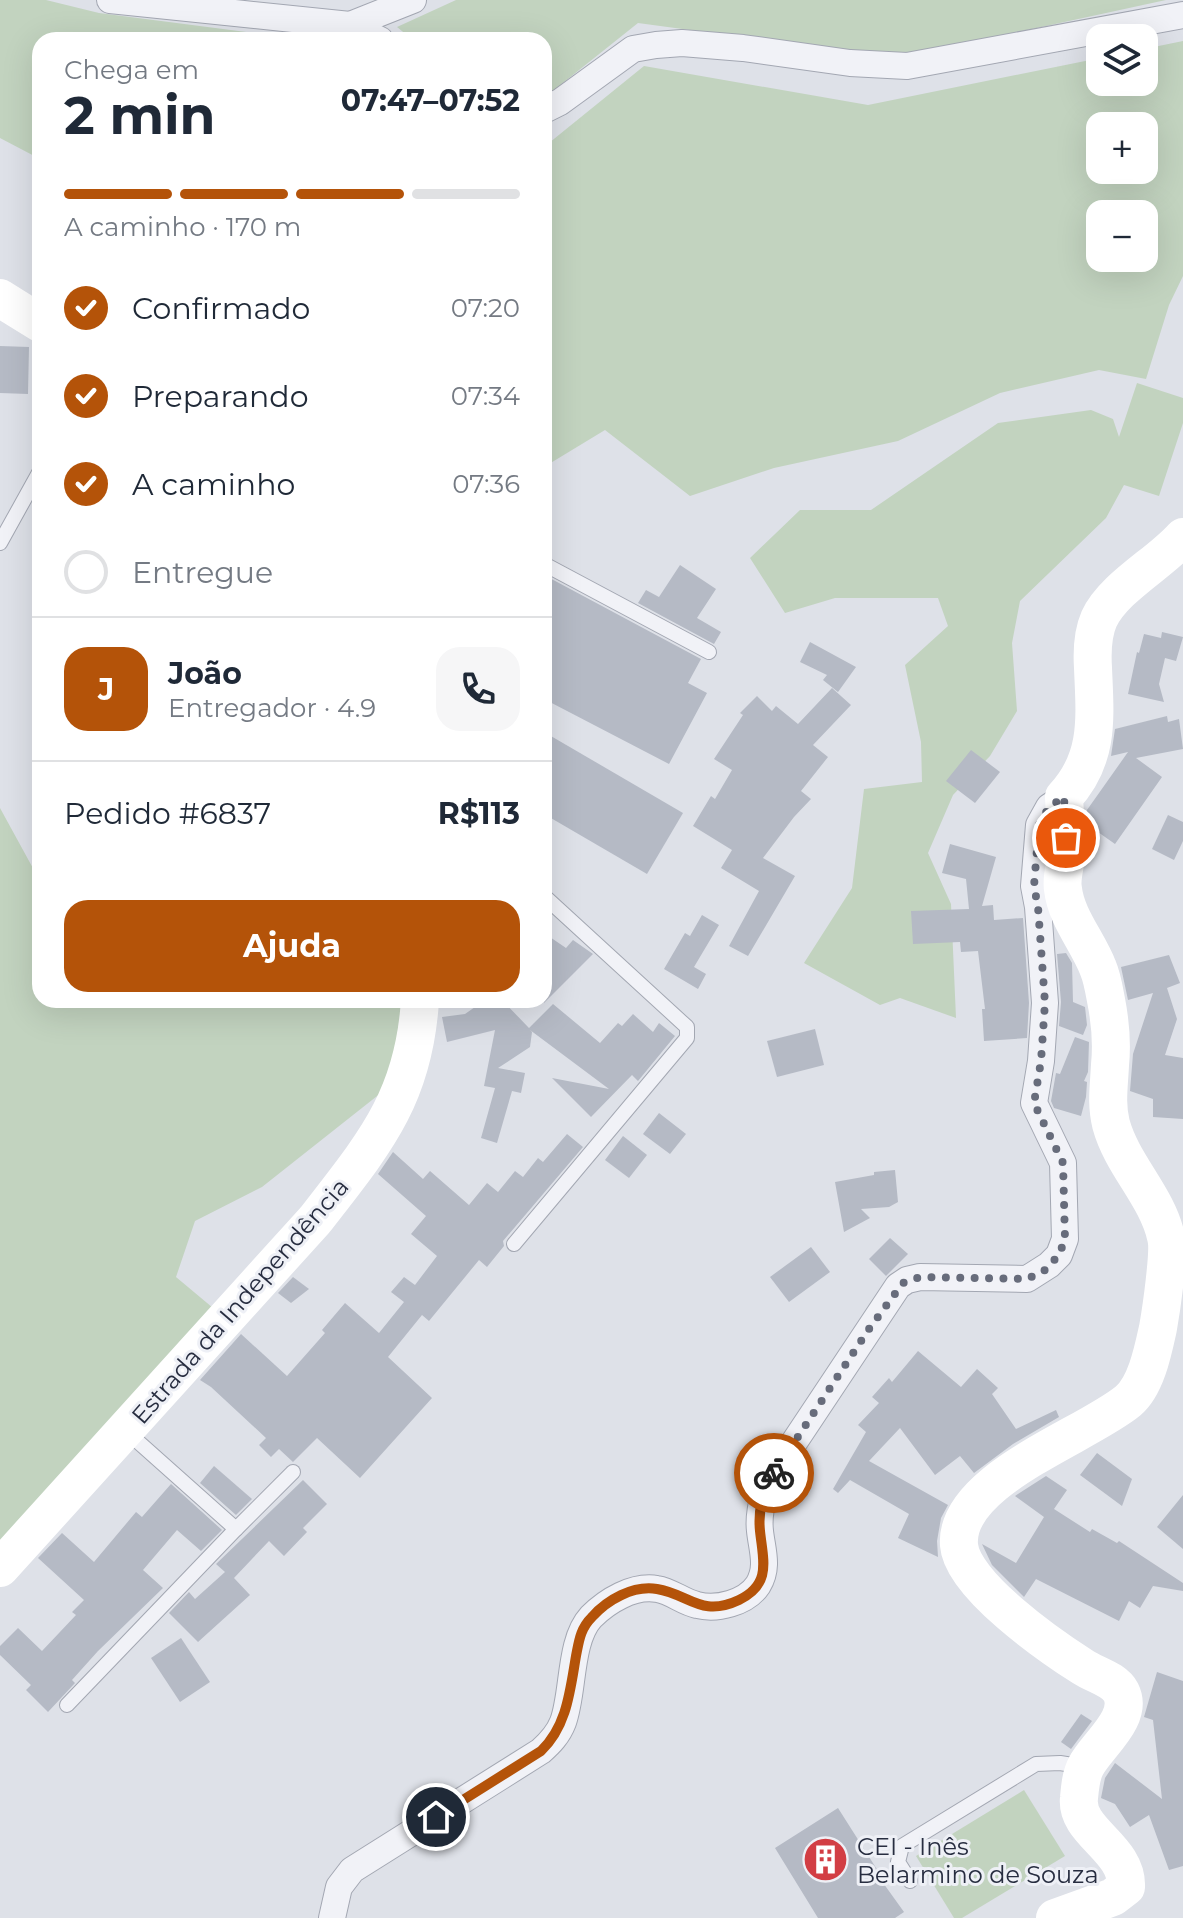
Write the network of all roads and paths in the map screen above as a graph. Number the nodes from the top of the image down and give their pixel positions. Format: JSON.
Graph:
{"nodes":[{"id":1,"x":110,"y":0,"type":"edge"},
{"id":2,"x":413,"y":0,"type":"edge"},
{"id":3,"x":1183,"y":15,"type":"edge"},
{"id":4,"x":350,"y":25,"type":"junction"},
{"id":5,"x":364,"y":32,"type":"edge"},
{"id":6,"x":552,"y":106,"type":"edge"},
{"id":7,"x":0,"y":298,"type":"edge"},
{"id":8,"x":32,"y":318,"type":"edge"},
{"id":9,"x":32,"y":485,"type":"edge"},
{"id":10,"x":1183,"y":537,"type":"edge"},
{"id":11,"x":0,"y":543,"type":"edge"},
{"id":12,"x":552,"y":568,"type":"edge"},
{"id":13,"x":709,"y":652,"type":"dead end"},
{"id":14,"x":1064,"y":797,"type":"junction"},
{"id":15,"x":552,"y":903,"type":"edge"},
{"id":16,"x":419,"y":1008,"type":"edge"},
{"id":17,"x":514,"y":1244,"type":"dead end"},
{"id":18,"x":126,"y":1431,"type":"junction"},
{"id":19,"x":293,"y":1472,"type":"dead end"},
{"id":20,"x":236,"y":1529,"type":"junction"},
{"id":21,"x":0,"y":1568,"type":"edge"},
{"id":22,"x":67,"y":1705,"type":"dead end"},
{"id":23,"x":1086,"y":1767,"type":"junction"},
{"id":24,"x":910,"y":1881,"type":"dead end"},
{"id":25,"x":334,"y":1914,"type":"edge"},
{"id":26,"x":1055,"y":1918,"type":"edge"}],
"edges":[{"from":1,"to":4,"type":"street"},
{"from":2,"to":4,"type":"street"},
{"from":3,"to":6,"type":"street"},
{"from":4,"to":5,"type":"street"},
{"from":7,"to":8,"type":"street"},
{"from":9,"to":11,"type":"lane"},
{"from":10,"to":14,"type":"street"},
{"from":12,"to":13,"type":"lane"},
{"from":14,"to":23,"type":"street"},
{"from":14,"to":25,"type":"street"},
{"from":15,"to":17,"type":"lane"},
{"from":16,"to":18,"type":"street","name":"Estrada da Independência"},
{"from":18,"to":20,"type":"lane"},
{"from":18,"to":21,"type":"street","name":"Estrada da Independência"},
{"from":19,"to":20,"type":"lane"},
{"from":20,"to":22,"type":"lane"},
{"from":23,"to":24,"type":"lane"},
{"from":23,"to":26,"type":"street"}]}
